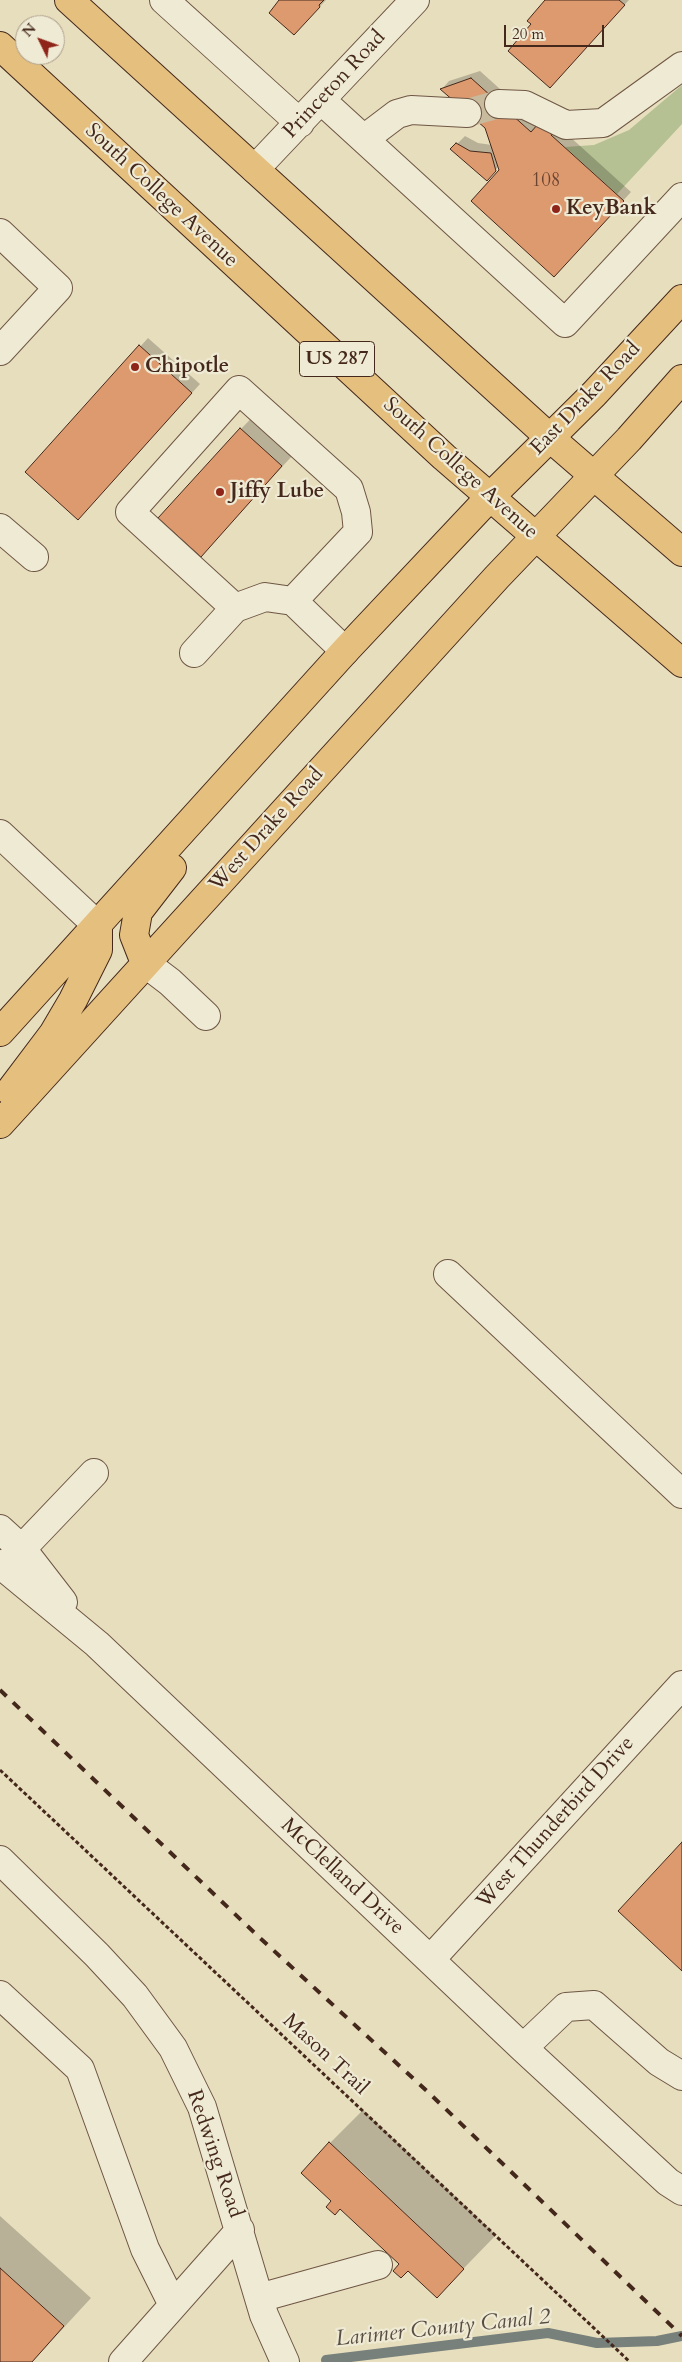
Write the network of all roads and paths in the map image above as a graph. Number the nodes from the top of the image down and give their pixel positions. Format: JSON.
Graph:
{"nodes":[{"id":1,"x":69,"y":0,"type":"edge"},
{"id":2,"x":164,"y":0,"type":"edge"},
{"id":3,"x":415,"y":0,"type":"edge"},
{"id":4,"x":0,"y":46,"type":"edge"},
{"id":5,"x":682,"y":66,"type":"edge"},
{"id":6,"x":321,"y":100,"type":"junction"},
{"id":7,"x":499,"y":104,"type":"tunnel mouth"},
{"id":8,"x":468,"y":113,"type":"tunnel mouth"},
{"id":9,"x":300,"y":123,"type":"junction"},
{"id":10,"x":364,"y":139,"type":"junction"},
{"id":11,"x":255,"y":169,"type":"junction"},
{"id":12,"x":682,"y":197,"type":"edge"},
{"id":13,"x":0,"y":233,"type":"edge"},
{"id":14,"x":682,"y":299,"type":"edge"},
{"id":15,"x":0,"y":351,"type":"edge"},
{"id":16,"x":682,"y":379,"type":"edge"},
{"id":17,"x":549,"y":438,"type":"junction"},
{"id":18,"x":594,"y":476,"type":"junction"},
{"id":19,"x":489,"y":498,"type":"junction"},
{"id":20,"x":0,"y":528,"type":"edge"},
{"id":21,"x":535,"y":536,"type":"junction"},
{"id":22,"x":682,"y":552,"type":"edge"},
{"id":23,"x":34,"y":557,"type":"dead end"},
{"id":24,"x":293,"y":601,"type":"junction"},
{"id":25,"x":235,"y":608,"type":"junction"},
{"id":26,"x":345,"y":651,"type":"junction"},
{"id":27,"x":194,"y":653,"type":"dead end"},
{"id":28,"x":682,"y":663,"type":"edge"},
{"id":29,"x":218,"y":792,"type":"junction"},
{"id":30,"x":0,"y":834,"type":"edge"},
{"id":31,"x":98,"y":926,"type":"junction"},
{"id":32,"x":145,"y":963,"type":"junction"},
{"id":33,"x":206,"y":1016,"type":"dead end"},
{"id":34,"x":0,"y":1032,"type":"edge"},
{"id":35,"x":0,"y":1107,"type":"edge"},
{"id":36,"x":0,"y":1124,"type":"edge"},
{"id":37,"x":448,"y":1274,"type":"dead end"},
{"id":38,"x":94,"y":1473,"type":"dead end"},
{"id":39,"x":682,"y":1494,"type":"edge"},
{"id":40,"x":0,"y":1529,"type":"edge"},
{"id":41,"x":8,"y":1560,"type":"edge"},
{"id":42,"x":682,"y":1685,"type":"edge"},
{"id":43,"x":0,"y":1770,"type":"edge"},
{"id":44,"x":0,"y":1860,"type":"edge"},
{"id":45,"x":430,"y":1960,"type":"junction"},
{"id":46,"x":0,"y":1995,"type":"edge"},
{"id":47,"x":524,"y":2048,"type":"junction"},
{"id":48,"x":682,"y":2076,"type":"edge"},
{"id":49,"x":682,"y":2191,"type":"edge"},
{"id":50,"x":240,"y":2230,"type":"junction"},
{"id":51,"x":378,"y":2265,"type":"dead end"},
{"id":52,"x":259,"y":2298,"type":"junction"},
{"id":53,"x":173,"y":2305,"type":"junction"},
{"id":54,"x":123,"y":2362,"type":"edge"},
{"id":55,"x":285,"y":2362,"type":"edge"},
{"id":56,"x":630,"y":2362,"type":"edge"}],
"edges":[{"from":1,"to":11,"type":"main road"},
{"from":2,"to":9,"type":"street"},
{"from":3,"to":6,"type":"street","name":"Princeton Road"},
{"from":4,"to":19,"type":"main road","name":"South College Avenue","number":"US 287"},
{"from":5,"to":7,"type":"street"},
{"from":6,"to":9,"type":"street","name":"Princeton Road"},
{"from":6,"to":10,"type":"street"},
{"from":8,"to":10,"type":"street"},
{"from":9,"to":11,"type":"street","name":"Princeton Road"},
{"from":10,"to":12,"type":"street"},
{"from":11,"to":17,"type":"main road"},
{"from":13,"to":15,"type":"street"},
{"from":14,"to":17,"type":"main road","name":"East Drake Road"},
{"from":16,"to":18,"type":"main road"},
{"from":17,"to":18,"type":"main road"},
{"from":17,"to":19,"type":"main road","name":"East Drake Road"},
{"from":18,"to":21,"type":"main road"},
{"from":18,"to":22,"type":"main road"},
{"from":19,"to":21,"type":"main road","name":"South College Avenue","number":"US 287"},
{"from":19,"to":26,"type":"main road"},
{"from":20,"to":23,"type":"street"},
{"from":21,"to":28,"type":"main road","name":"South College Avenue","number":"US 287"},
{"from":21,"to":32,"type":"main road","name":"West Drake Road"},
{"from":24,"to":25,"type":"street"},
{"from":24,"to":25,"type":"street"},
{"from":24,"to":26,"type":"street"},
{"from":25,"to":27,"type":"street"},
{"from":26,"to":29,"type":"main road"},
{"from":29,"to":31,"type":"main road"},
{"from":29,"to":32,"type":"main road"},
{"from":30,"to":31,"type":"street"},
{"from":31,"to":34,"type":"main road"},
{"from":31,"to":35,"type":"main road"},
{"from":32,"to":33,"type":"street"},
{"from":32,"to":36,"type":"main road","name":"West Drake Road"},
{"from":37,"to":39,"type":"street"},
{"from":38,"to":41,"type":"street"},
{"from":40,"to":41,"type":"street","name":"McClelland Drive"},
{"from":41,"to":45,"type":"street","name":"McClelland Drive"},
{"from":42,"to":45,"type":"street","name":"West Thunderbird Drive"},
{"from":43,"to":56,"type":"path","name":"Mason Trail"},
{"from":44,"to":50,"type":"street","name":"Redwing Road"},
{"from":45,"to":47,"type":"street","name":"McClelland Drive"},
{"from":46,"to":53,"type":"street"},
{"from":47,"to":48,"type":"street"},
{"from":47,"to":49,"type":"street","name":"McClelland Drive"},
{"from":50,"to":52,"type":"street","name":"Redwing Road"},
{"from":50,"to":53,"type":"street"},
{"from":51,"to":52,"type":"street"},
{"from":52,"to":55,"type":"street","name":"Redwing Road"},
{"from":53,"to":54,"type":"street"}]}
